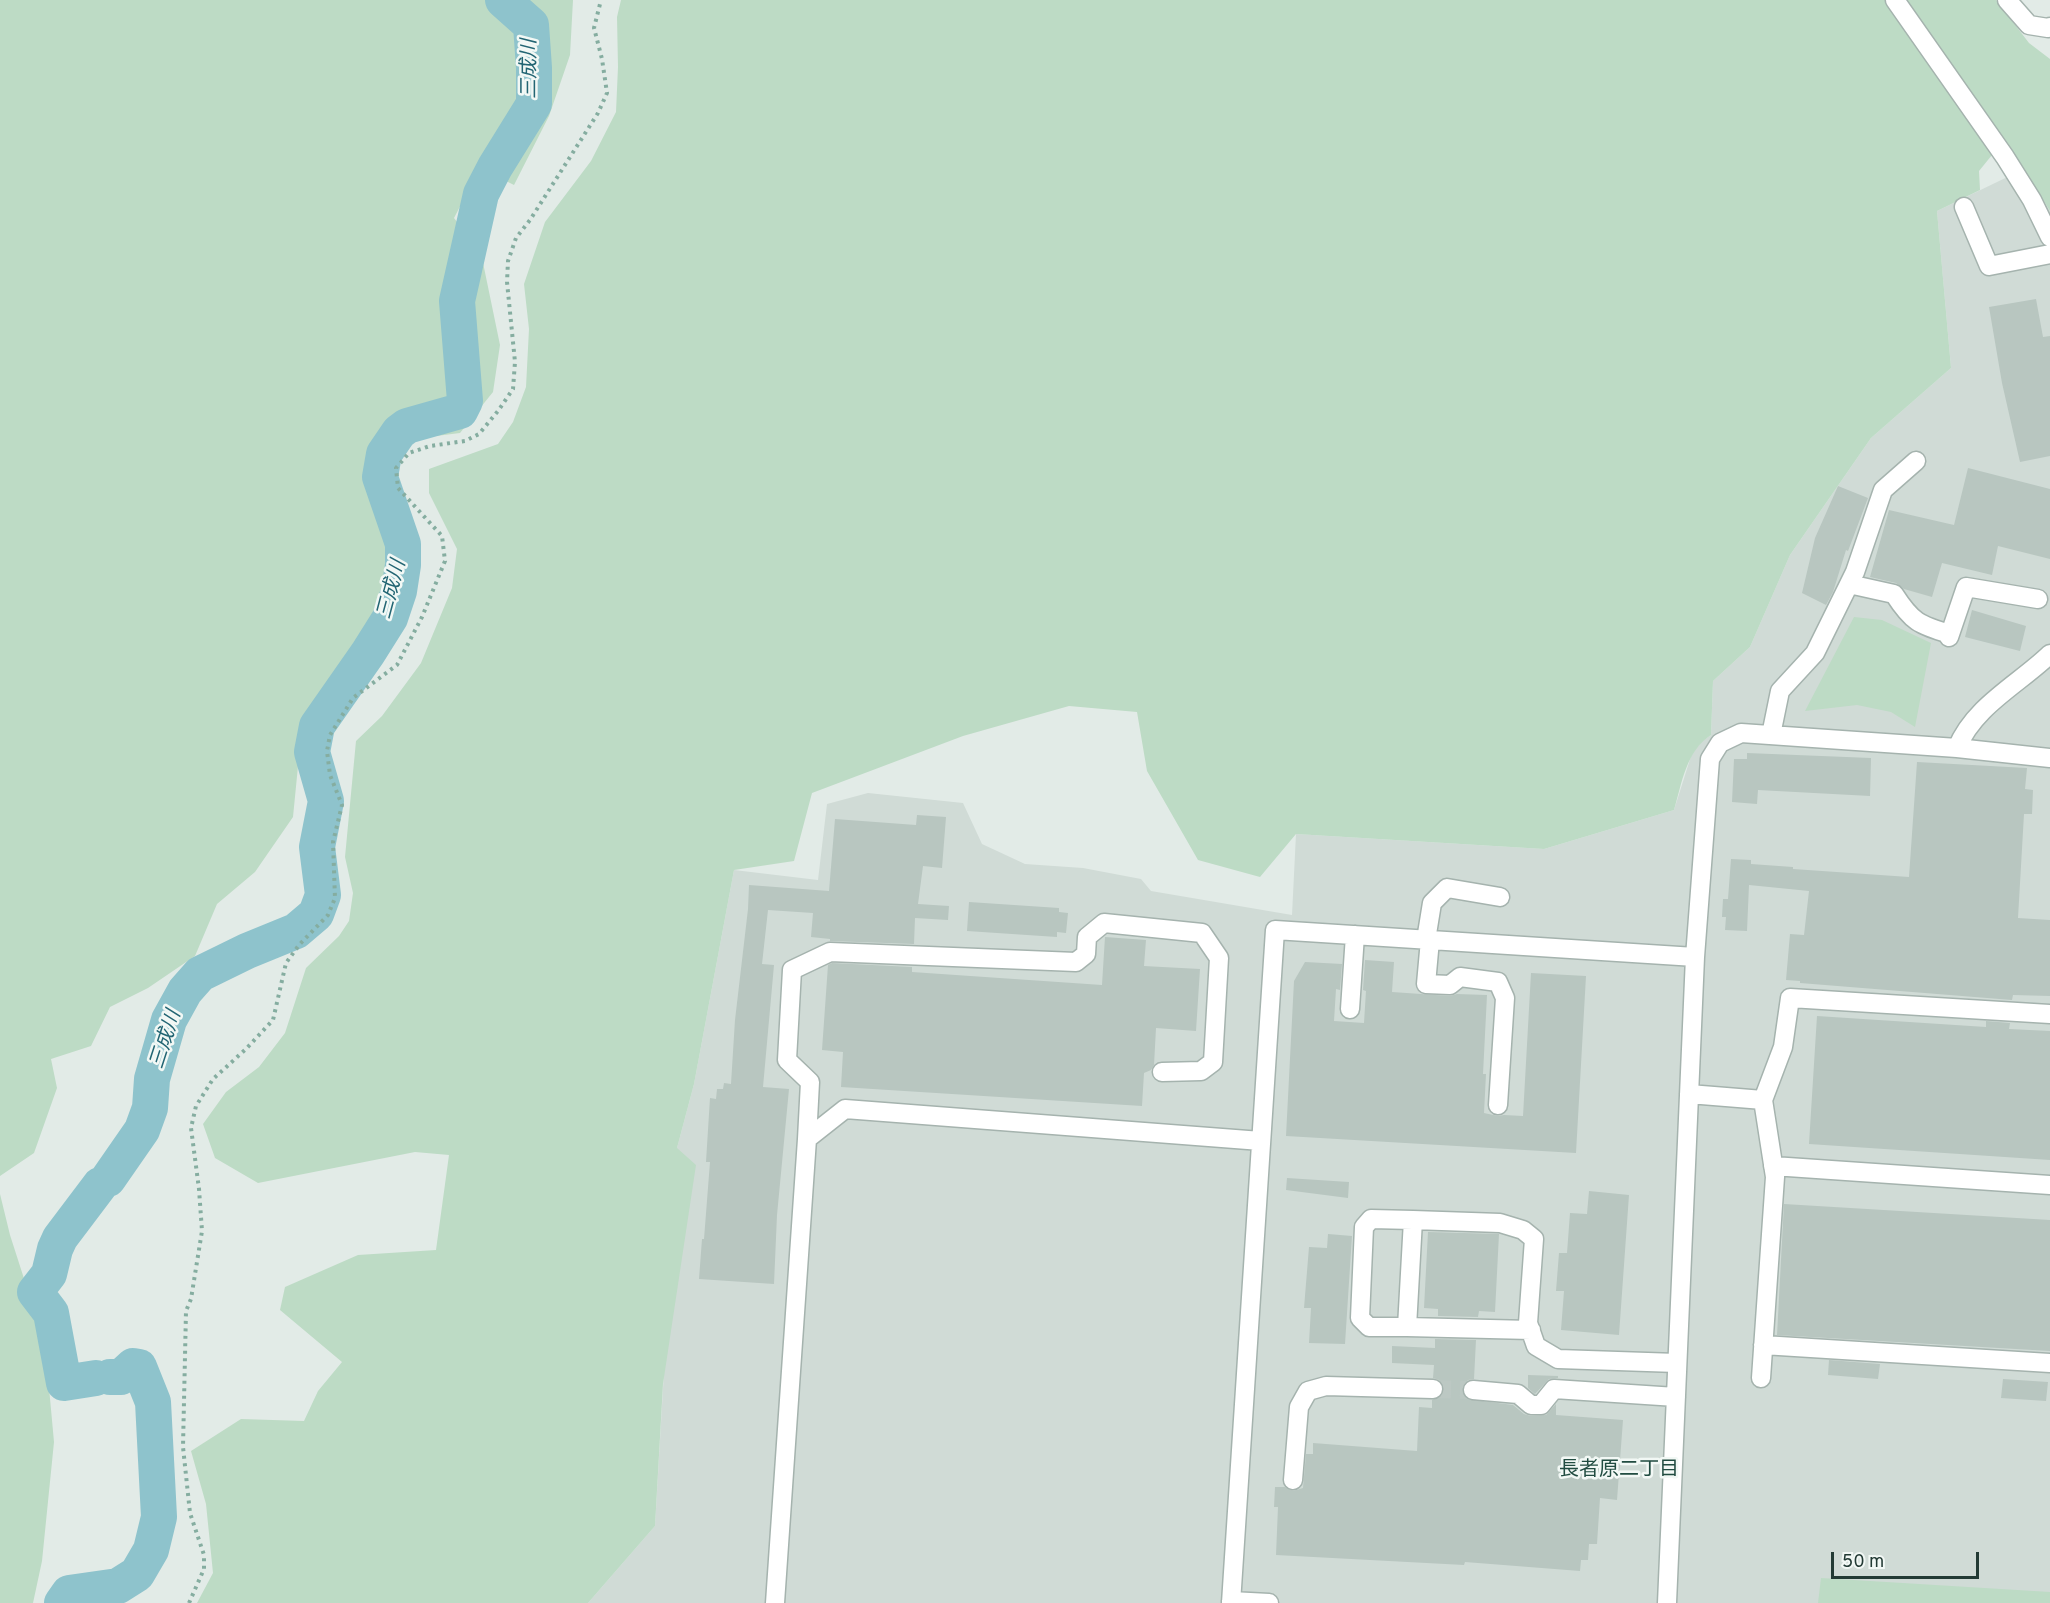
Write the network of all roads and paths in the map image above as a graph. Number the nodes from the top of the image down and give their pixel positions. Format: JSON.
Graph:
{"nodes":[{"id":1,"x":601,"y":0,"type":"edge"},
{"id":2,"x":1895,"y":0,"type":"edge"},
{"id":3,"x":2007,"y":0,"type":"edge"},
{"id":4,"x":2050,"y":27,"type":"edge"},
{"id":5,"x":1965,"y":207,"type":"dead end"},
{"id":6,"x":2050,"y":235,"type":"edge"},
{"id":7,"x":2050,"y":254,"type":"edge"},
{"id":8,"x":1916,"y":461,"type":"dead end"},
{"id":9,"x":1849,"y":584,"type":"junction"},
{"id":10,"x":2038,"y":599,"type":"dead end"},
{"id":11,"x":2050,"y":654,"type":"edge"},
{"id":12,"x":1771,"y":735,"type":"junction"},
{"id":13,"x":1958,"y":748,"type":"junction"},
{"id":14,"x":2050,"y":758,"type":"edge"},
{"id":15,"x":1500,"y":897,"type":"dead end"},
{"id":16,"x":1355,"y":935,"type":"junction"},
{"id":17,"x":1428,"y":940,"type":"junction"},
{"id":18,"x":1695,"y":957,"type":"junction"},
{"id":19,"x":1350,"y":1009,"type":"dead end"},
{"id":20,"x":2050,"y":1014,"type":"edge"},
{"id":21,"x":1162,"y":1072,"type":"dead end"},
{"id":22,"x":1689,"y":1094,"type":"junction"},
{"id":23,"x":1763,"y":1100,"type":"junction"},
{"id":24,"x":1498,"y":1105,"type":"dead end"},
{"id":25,"x":807,"y":1139,"type":"junction"},
{"id":26,"x":1261,"y":1141,"type":"junction"},
{"id":27,"x":1773,"y":1166,"type":"junction"},
{"id":28,"x":2050,"y":1185,"type":"edge"},
{"id":29,"x":1413,"y":1220,"type":"junction"},
{"id":30,"x":1407,"y":1326,"type":"junction"},
{"id":31,"x":1531,"y":1330,"type":"junction"},
{"id":32,"x":1763,"y":1345,"type":"junction"},
{"id":33,"x":1677,"y":1363,"type":"junction"},
{"id":34,"x":2050,"y":1363,"type":"edge"},
{"id":35,"x":1761,"y":1378,"type":"dead end"},
{"id":36,"x":1433,"y":1389,"type":"tunnel mouth"},
{"id":37,"x":1473,"y":1390,"type":"tunnel mouth"},
{"id":38,"x":1676,"y":1397,"type":"junction"},
{"id":39,"x":1293,"y":1480,"type":"dead end"},
{"id":40,"x":1231,"y":1602,"type":"edge"},
{"id":41,"x":189,"y":1603,"type":"edge"},
{"id":42,"x":775,"y":1603,"type":"edge"},
{"id":43,"x":1269,"y":1603,"type":"edge"},
{"id":44,"x":1667,"y":1603,"type":"edge"}],
"edges":[{"from":1,"to":41,"type":"path"},
{"from":2,"to":6,"type":"street"},
{"from":3,"to":4,"type":"street"},
{"from":5,"to":7,"type":"street"},
{"from":8,"to":9,"type":"street"},
{"from":9,"to":10,"type":"street"},
{"from":9,"to":12,"type":"street"},
{"from":11,"to":13,"type":"street"},
{"from":12,"to":13,"type":"street"},
{"from":12,"to":18,"type":"street"},
{"from":13,"to":14,"type":"street"},
{"from":15,"to":17,"type":"street"},
{"from":16,"to":17,"type":"street"},
{"from":16,"to":19,"type":"street"},
{"from":16,"to":26,"type":"street"},
{"from":17,"to":18,"type":"street"},
{"from":17,"to":24,"type":"street"},
{"from":18,"to":22,"type":"street"},
{"from":20,"to":23,"type":"street"},
{"from":21,"to":25,"type":"street"},
{"from":22,"to":23,"type":"street"},
{"from":22,"to":33,"type":"street"},
{"from":23,"to":27,"type":"street"},
{"from":25,"to":26,"type":"street"},
{"from":25,"to":42,"type":"street"},
{"from":26,"to":40,"type":"street"},
{"from":27,"to":28,"type":"street"},
{"from":27,"to":32,"type":"street"},
{"from":29,"to":30,"type":"street"},
{"from":29,"to":30,"type":"street"},
{"from":29,"to":31,"type":"street"},
{"from":30,"to":31,"type":"street"},
{"from":31,"to":33,"type":"street"},
{"from":32,"to":34,"type":"street"},
{"from":32,"to":35,"type":"street"},
{"from":33,"to":38,"type":"street"},
{"from":36,"to":39,"type":"street"},
{"from":37,"to":38,"type":"street"},
{"from":38,"to":44,"type":"street"},
{"from":40,"to":43,"type":"street"}]}
